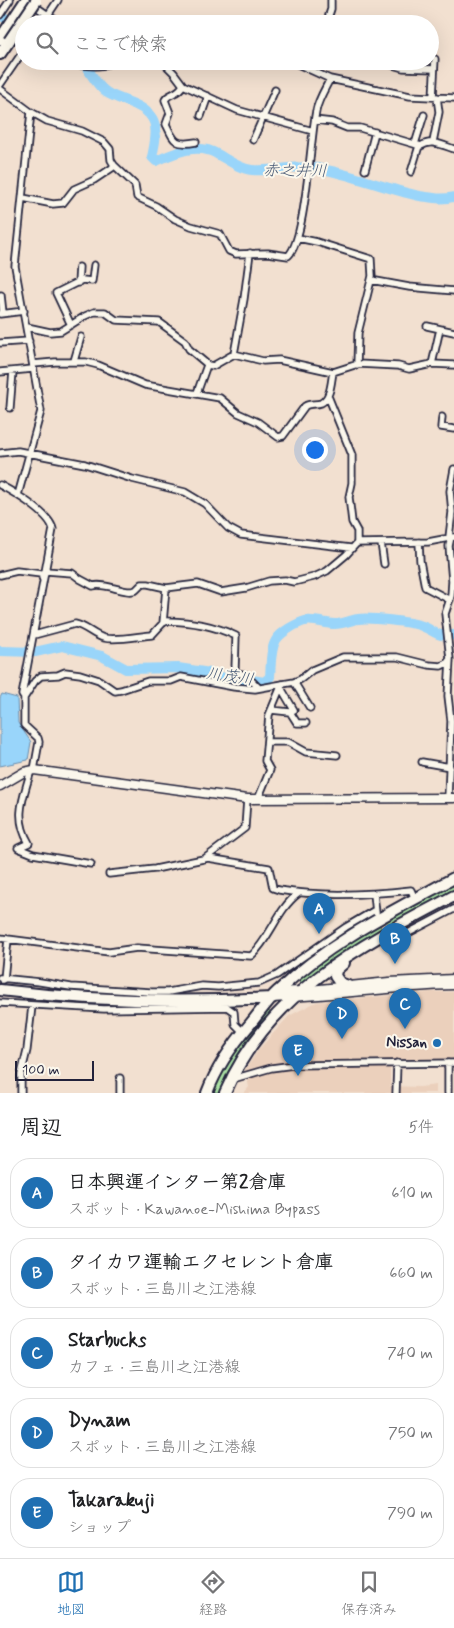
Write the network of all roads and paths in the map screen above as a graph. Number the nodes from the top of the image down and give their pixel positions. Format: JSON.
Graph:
{"nodes":[{"id":1,"x":31,"y":0,"type":"edge"},
{"id":2,"x":58,"y":0,"type":"edge"},
{"id":3,"x":331,"y":0,"type":"edge"},
{"id":4,"x":8,"y":2,"type":"edge"},
{"id":5,"x":0,"y":15,"type":"edge"},
{"id":6,"x":20,"y":15,"type":"edge"},
{"id":7,"x":48,"y":15,"type":"joint"},
{"id":8,"x":329,"y":15,"type":"edge"},
{"id":9,"x":15,"y":23,"type":"edge"},
{"id":10,"x":4,"y":38,"type":"edge"},
{"id":11,"x":0,"y":54,"type":"edge"},
{"id":12,"x":15,"y":65,"type":"edge"},
{"id":13,"x":171,"y":70,"type":"edge"},
{"id":14,"x":310,"y":70,"type":"edge"},
{"id":15,"x":434,"y":70,"type":"edge"},
{"id":16,"x":330,"y":79,"type":"junction"},
{"id":17,"x":183,"y":85,"type":"junction"},
{"id":18,"x":0,"y":89,"type":"edge"},
{"id":19,"x":275,"y":90,"type":"dead end"},
{"id":20,"x":208,"y":96,"type":"junction"},
{"id":21,"x":435,"y":97,"type":"junction"},
{"id":22,"x":454,"y":98,"type":"edge"},
{"id":23,"x":31,"y":112,"type":"junction"},
{"id":24,"x":424,"y":115,"type":"dead end"},
{"id":25,"x":201,"y":116,"type":"dead end"},
{"id":26,"x":264,"y":117,"type":"junction"},
{"id":27,"x":315,"y":120,"type":"junction"},
{"id":28,"x":313,"y":131,"type":"junction"},
{"id":29,"x":375,"y":132,"type":"junction"},
{"id":30,"x":253,"y":140,"type":"dead end"},
{"id":31,"x":196,"y":142,"type":"dead end"},
{"id":32,"x":433,"y":142,"type":"junction"},
{"id":33,"x":417,"y":145,"type":"junction"},
{"id":34,"x":454,"y":149,"type":"edge"},
{"id":35,"x":114,"y":165,"type":"junction"},
{"id":36,"x":365,"y":170,"type":"dead end"},
{"id":37,"x":411,"y":172,"type":"dead end"},
{"id":38,"x":23,"y":198,"type":"junction"},
{"id":39,"x":298,"y":238,"type":"junction"},
{"id":40,"x":250,"y":253,"type":"junction"},
{"id":41,"x":94,"y":265,"type":"dead end"},
{"id":42,"x":78,"y":267,"type":"dead end"},
{"id":43,"x":371,"y":280,"type":"junction"},
{"id":44,"x":78,"y":283,"type":"junction"},
{"id":45,"x":454,"y":291,"type":"edge"},
{"id":46,"x":1,"y":295,"type":"dead end"},
{"id":47,"x":24,"y":311,"type":"junction"},
{"id":48,"x":2,"y":314,"type":"edge"},
{"id":49,"x":71,"y":325,"type":"junction"},
{"id":50,"x":27,"y":326,"type":"junction"},
{"id":51,"x":427,"y":326,"type":"dead end"},
{"id":52,"x":440,"y":329,"type":"junction"},
{"id":53,"x":454,"y":332,"type":"edge"},
{"id":54,"x":80,"y":337,"type":"dead end"},
{"id":55,"x":29,"y":341,"type":"junction"},
{"id":56,"x":0,"y":343,"type":"edge"},
{"id":57,"x":234,"y":354,"type":"junction"},
{"id":58,"x":74,"y":361,"type":"junction"},
{"id":59,"x":432,"y":364,"type":"junction"},
{"id":60,"x":207,"y":365,"type":"junction"},
{"id":61,"x":357,"y":365,"type":"junction"},
{"id":62,"x":454,"y":365,"type":"edge"},
{"id":63,"x":33,"y":367,"type":"junction"},
{"id":64,"x":13,"y":371,"type":"junction"},
{"id":65,"x":0,"y":372,"type":"edge"},
{"id":66,"x":333,"y":372,"type":"junction"},
{"id":67,"x":197,"y":393,"type":"junction"},
{"id":68,"x":328,"y":396,"type":"junction"},
{"id":69,"x":10,"y":408,"type":"dead end"},
{"id":70,"x":442,"y":417,"type":"dead end"},
{"id":71,"x":454,"y":429,"type":"edge"},
{"id":72,"x":0,"y":453,"type":"edge"},
{"id":73,"x":30,"y":453,"type":"junction"},
{"id":74,"x":454,"y":473,"type":"edge"},
{"id":75,"x":0,"y":485,"type":"edge"},
{"id":76,"x":18,"y":495,"type":"junction"},
{"id":77,"x":451,"y":537,"type":"edge"},
{"id":78,"x":419,"y":542,"type":"junction"},
{"id":79,"x":381,"y":543,"type":"junction"},
{"id":80,"x":357,"y":544,"type":"junction"},
{"id":81,"x":351,"y":548,"type":"junction"},
{"id":82,"x":453,"y":560,"type":"edge"},
{"id":83,"x":384,"y":564,"type":"dead end"},
{"id":84,"x":46,"y":571,"type":"junction"},
{"id":85,"x":0,"y":575,"type":"edge"},
{"id":86,"x":44,"y":585,"type":"junction"},
{"id":87,"x":166,"y":588,"type":"junction"},
{"id":88,"x":451,"y":603,"type":"edge"},
{"id":89,"x":162,"y":623,"type":"junction"},
{"id":90,"x":34,"y":635,"type":"junction"},
{"id":91,"x":451,"y":647,"type":"edge"},
{"id":92,"x":450,"y":659,"type":"junction"},
{"id":93,"x":452,"y":675,"type":"edge"},
{"id":94,"x":294,"y":682,"type":"junction"},
{"id":95,"x":282,"y":686,"type":"junction"},
{"id":96,"x":259,"y":688,"type":"junction"},
{"id":97,"x":24,"y":698,"type":"junction"},
{"id":98,"x":310,"y":708,"type":"dead end"},
{"id":99,"x":271,"y":710,"type":"junction"},
{"id":100,"x":294,"y":710,"type":"dead end"},
{"id":101,"x":306,"y":723,"type":"dead end"},
{"id":102,"x":267,"y":742,"type":"junction"},
{"id":103,"x":338,"y":755,"type":"dead end"},
{"id":104,"x":422,"y":762,"type":"dead end"},
{"id":105,"x":451,"y":765,"type":"edge"},
{"id":106,"x":32,"y":770,"type":"junction"},
{"id":107,"x":0,"y":786,"type":"edge"},
{"id":108,"x":451,"y":798,"type":"edge"},
{"id":109,"x":247,"y":799,"type":"junction"},
{"id":110,"x":258,"y":799,"type":"junction"},
{"id":111,"x":204,"y":859,"type":"junction"},
{"id":112,"x":91,"y":864,"type":"dead end"},
{"id":113,"x":109,"y":874,"type":"dead end"},
{"id":114,"x":454,"y":878,"type":"edge"},
{"id":115,"x":299,"y":893,"type":"junction"},
{"id":116,"x":374,"y":894,"type":"junction"},
{"id":117,"x":454,"y":896,"type":"edge"},
{"id":118,"x":415,"y":899,"type":"junction"},
{"id":119,"x":454,"y":909,"type":"edge"},
{"id":120,"x":377,"y":915,"type":"junction"},
{"id":121,"x":386,"y":934,"type":"junction"},
{"id":122,"x":0,"y":938,"type":"edge"},
{"id":123,"x":8,"y":939,"type":"junction"},
{"id":124,"x":1,"y":979,"type":"edge"},
{"id":125,"x":454,"y":979,"type":"edge"},
{"id":126,"x":454,"y":985,"type":"edge"},
{"id":127,"x":348,"y":986,"type":"junction"},
{"id":128,"x":0,"y":990,"type":"edge"},
{"id":129,"x":296,"y":994,"type":"junction"},
{"id":130,"x":274,"y":995,"type":"junction"},
{"id":131,"x":0,"y":1003,"type":"edge"},
{"id":132,"x":32,"y":1006,"type":"junction"},
{"id":133,"x":244,"y":1032,"type":"junction"},
{"id":134,"x":397,"y":1063,"type":"junction"},
{"id":135,"x":451,"y":1063,"type":"edge"},
{"id":136,"x":120,"y":1078,"type":"dead end"},
{"id":137,"x":451,"y":1078,"type":"edge"},
{"id":138,"x":231,"y":1079,"type":"junction"},
{"id":139,"x":21,"y":1093,"type":"edge"},
{"id":140,"x":120,"y":1093,"type":"edge"},
{"id":141,"x":207,"y":1093,"type":"edge"},
{"id":142,"x":225,"y":1093,"type":"edge"},
{"id":143,"x":396,"y":1093,"type":"edge"},
{"id":144,"x":448,"y":1093,"type":"edge"}],
"edges":[{"from":1,"to":6,"type":"highway","bridge":true},
{"from":1,"to":7,"type":"street"},
{"from":2,"to":7,"type":"street"},
{"from":3,"to":8,"type":"street"},
{"from":4,"to":5,"type":"street"},
{"from":9,"to":10,"type":"highway","bridge":true},
{"from":10,"to":11,"type":"highway"},
{"from":12,"to":18,"type":"street"},
{"from":13,"to":17,"type":"street"},
{"from":14,"to":16,"type":"street"},
{"from":15,"to":21,"type":"street"},
{"from":16,"to":21,"type":"street"},
{"from":16,"to":27,"type":"street"},
{"from":17,"to":20,"type":"street"},
{"from":17,"to":31,"type":"street"},
{"from":18,"to":23,"type":"street"},
{"from":19,"to":26,"type":"street"},
{"from":20,"to":25,"type":"street"},
{"from":20,"to":26,"type":"street"},
{"from":21,"to":22,"type":"street"},
{"from":21,"to":32,"type":"street"},
{"from":23,"to":35,"type":"street"},
{"from":23,"to":38,"type":"street"},
{"from":24,"to":33,"type":"street"},
{"from":26,"to":28,"type":"street"},
{"from":26,"to":30,"type":"street"},
{"from":27,"to":28,"type":"street"},
{"from":27,"to":29,"type":"street"},
{"from":28,"to":39,"type":"street"},
{"from":29,"to":33,"type":"street"},
{"from":29,"to":36,"type":"street"},
{"from":32,"to":33,"type":"street"},
{"from":32,"to":34,"type":"street"},
{"from":33,"to":37,"type":"street"},
{"from":35,"to":38,"type":"street"},
{"from":35,"to":40,"type":"street"},
{"from":38,"to":47,"type":"street"},
{"from":39,"to":40,"type":"street"},
{"from":39,"to":43,"type":"street"},
{"from":40,"to":57,"type":"street"},
{"from":41,"to":44,"type":"street"},
{"from":42,"to":44,"type":"street"},
{"from":43,"to":45,"type":"street"},
{"from":43,"to":61,"type":"street"},
{"from":44,"to":49,"type":"street"},
{"from":46,"to":48,"type":"street"},
{"from":47,"to":48,"type":"street"},
{"from":47,"to":50,"type":"street"},
{"from":49,"to":50,"type":"street"},
{"from":49,"to":60,"type":"street"},
{"from":50,"to":55,"type":"street"},
{"from":51,"to":52,"type":"street"},
{"from":52,"to":53,"type":"street"},
{"from":52,"to":59,"type":"street"},
{"from":54,"to":58,"type":"street"},
{"from":55,"to":56,"type":"street"},
{"from":55,"to":63,"type":"street"},
{"from":57,"to":60,"type":"street"},
{"from":57,"to":66,"type":"street"},
{"from":58,"to":63,"type":"street"},
{"from":58,"to":67,"type":"street"},
{"from":59,"to":61,"type":"street"},
{"from":59,"to":62,"type":"street"},
{"from":60,"to":67,"type":"street"},
{"from":61,"to":66,"type":"street"},
{"from":63,"to":64,"type":"street"},
{"from":63,"to":73,"type":"street"},
{"from":64,"to":65,"type":"street"},
{"from":64,"to":69,"type":"street"},
{"from":66,"to":68,"type":"street"},
{"from":67,"to":68,"type":"street"},
{"from":68,"to":80,"type":"street"},
{"from":70,"to":71,"type":"street"},
{"from":72,"to":73,"type":"street"},
{"from":73,"to":76,"type":"street"},
{"from":73,"to":81,"type":"street"},
{"from":74,"to":77,"type":"street"},
{"from":75,"to":76,"type":"street"},
{"from":76,"to":84,"type":"street"},
{"from":77,"to":78,"type":"street"},
{"from":77,"to":82,"type":"street"},
{"from":78,"to":79,"type":"street"},
{"from":78,"to":88,"type":"street"},
{"from":79,"to":80,"type":"street"},
{"from":79,"to":83,"type":"street"},
{"from":80,"to":81,"type":"street"},
{"from":81,"to":87,"type":"street"},
{"from":82,"to":88,"type":"street"},
{"from":84,"to":86,"type":"street"},
{"from":84,"to":87,"type":"street"},
{"from":85,"to":86,"type":"street"},
{"from":86,"to":90,"type":"street"},
{"from":87,"to":89,"type":"street"},
{"from":88,"to":91,"type":"street"},
{"from":89,"to":90,"type":"street"},
{"from":89,"to":96,"type":"street"},
{"from":90,"to":97,"type":"street"},
{"from":91,"to":92,"type":"street"},
{"from":92,"to":93,"type":"street"},
{"from":92,"to":94,"type":"street"},
{"from":93,"to":105,"type":"street"},
{"from":94,"to":95,"type":"street"},
{"from":94,"to":98,"type":"street"},
{"from":95,"to":96,"type":"street"},
{"from":95,"to":99,"type":"street"},
{"from":95,"to":100,"type":"street"},
{"from":96,"to":97,"type":"street"},
{"from":97,"to":106,"type":"street"},
{"from":99,"to":101,"type":"street"},
{"from":99,"to":102,"type":"street"},
{"from":102,"to":103,"type":"street"},
{"from":102,"to":110,"type":"street"},
{"from":104,"to":105,"type":"street"},
{"from":105,"to":108,"type":"street"},
{"from":106,"to":107,"type":"street"},
{"from":106,"to":109,"type":"street"},
{"from":106,"to":112,"type":"street"},
{"from":108,"to":110,"type":"street"},
{"from":109,"to":110,"type":"street"},
{"from":109,"to":111,"type":"street"},
{"from":111,"to":113,"type":"street"},
{"from":111,"to":115,"type":"street"},
{"from":114,"to":118,"type":"highway"},
{"from":115,"to":116,"type":"street"},
{"from":115,"to":123,"type":"street"},
{"from":116,"to":118,"type":"street"},
{"from":116,"to":120,"type":"street"},
{"from":117,"to":121,"type":"highway"},
{"from":118,"to":120,"type":"highway"},
{"from":119,"to":121,"type":"street"},
{"from":120,"to":124,"type":"street"},
{"from":120,"to":130,"type":"highway"},
{"from":121,"to":127,"type":"highway"},
{"from":121,"to":129,"type":"highway"},
{"from":122,"to":123,"type":"street"},
{"from":123,"to":124,"type":"street"},
{"from":125,"to":127,"type":"street"},
{"from":126,"to":129,"type":"street"},
{"from":127,"to":129,"type":"street"},
{"from":128,"to":130,"type":"highway"},
{"from":129,"to":130,"type":"street"},
{"from":129,"to":138,"type":"highway"},
{"from":130,"to":133,"type":"highway"},
{"from":131,"to":132,"type":"street"},
{"from":132,"to":133,"type":"street"},
{"from":132,"to":139,"type":"street"},
{"from":133,"to":141,"type":"highway"},
{"from":134,"to":135,"type":"street"},
{"from":134,"to":138,"type":"street"},
{"from":134,"to":143,"type":"street"},
{"from":135,"to":137,"type":"street"},
{"from":136,"to":140,"type":"street"},
{"from":137,"to":144,"type":"street"},
{"from":138,"to":142,"type":"highway"}]}
